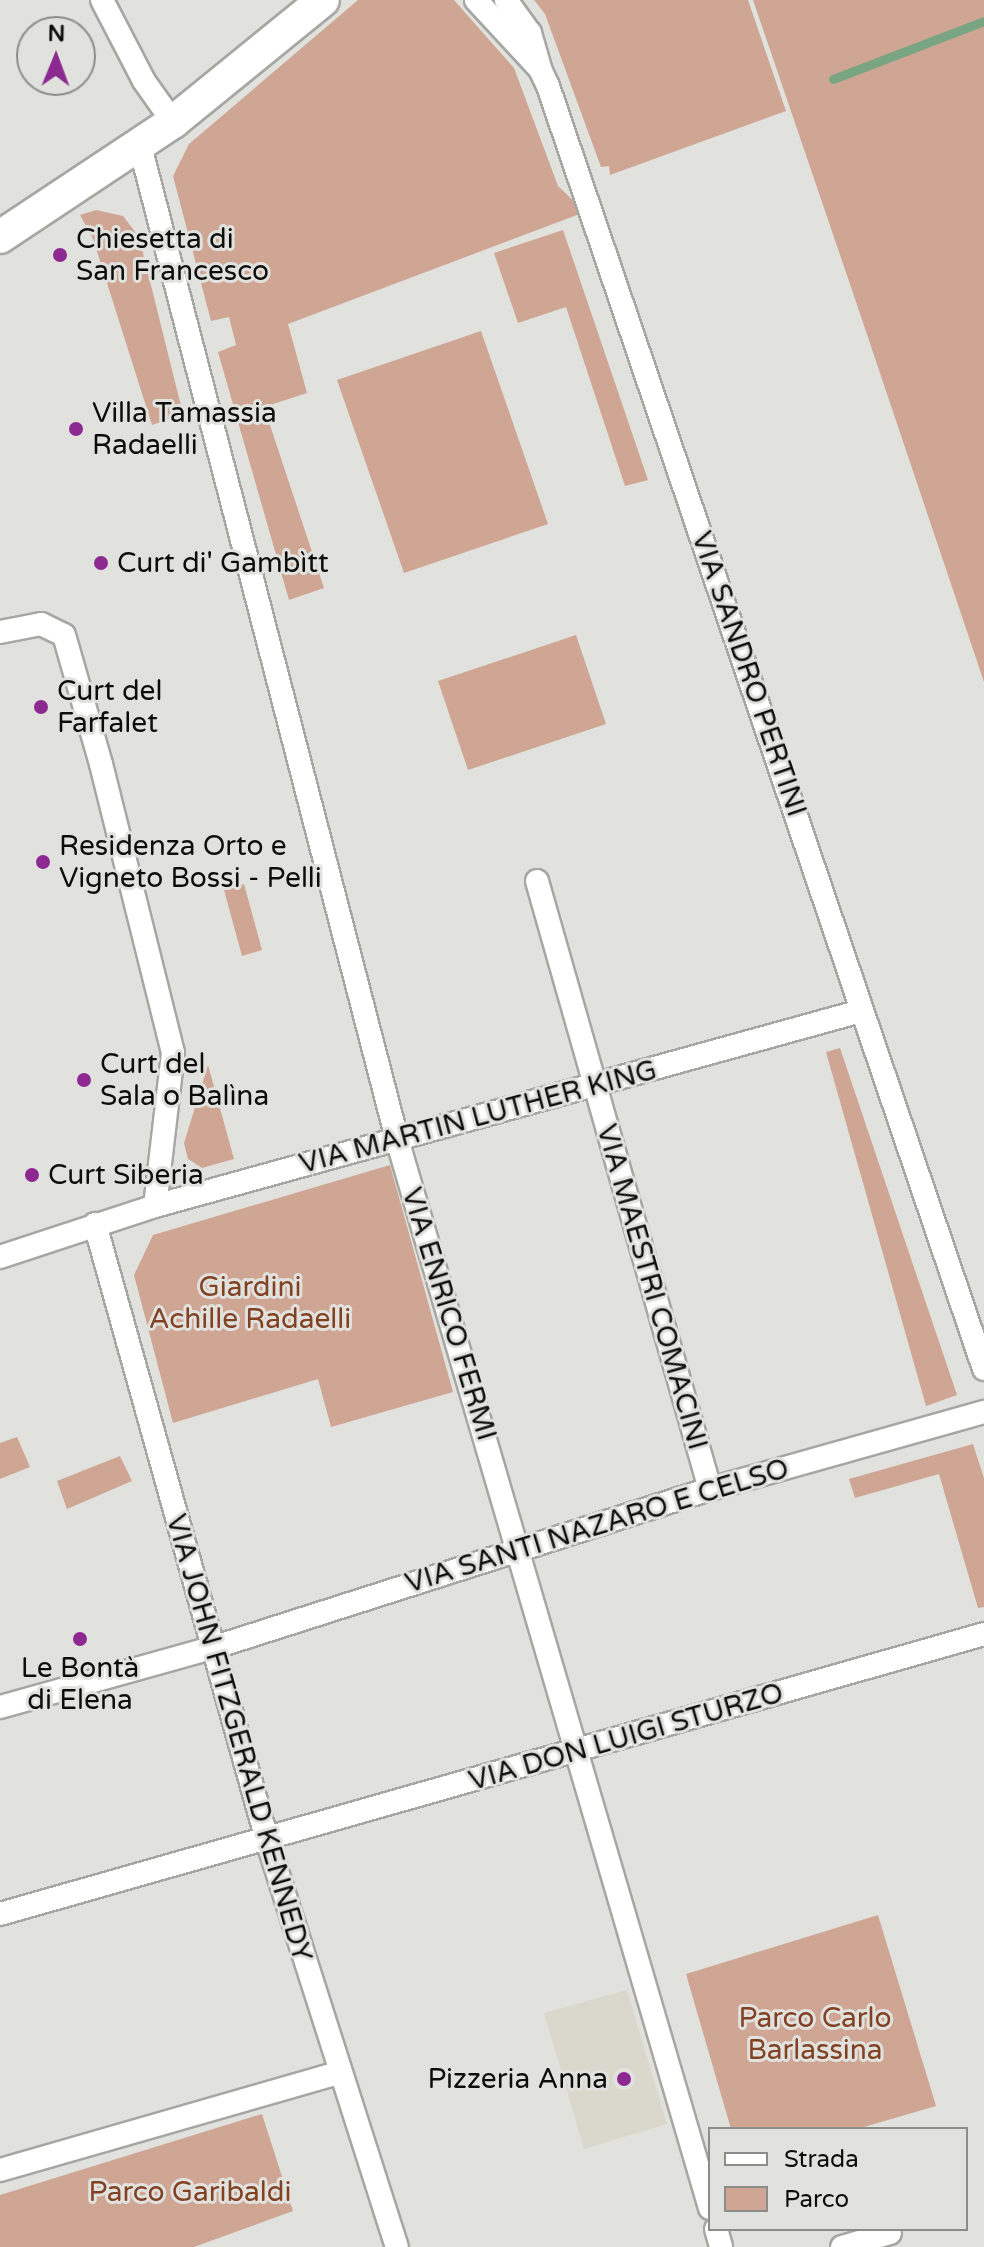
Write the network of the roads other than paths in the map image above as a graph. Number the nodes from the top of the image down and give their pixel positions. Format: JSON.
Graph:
{"nodes":[{"id":1,"x":102,"y":0,"type":"edge"},
{"id":2,"x":323,"y":0,"type":"edge"},
{"id":3,"x":476,"y":0,"type":"edge"},
{"id":4,"x":506,"y":0,"type":"edge"},
{"id":5,"x":540,"y":69,"type":"junction"},
{"id":6,"x":173,"y":122,"type":"junction"},
{"id":7,"x":140,"y":146,"type":"junction"},
{"id":8,"x":0,"y":237,"type":"edge"},
{"id":9,"x":0,"y":632,"type":"edge"},
{"id":10,"x":537,"y":881,"type":"dead end"},
{"id":11,"x":861,"y":1011,"type":"junction"},
{"id":12,"x":595,"y":1085,"type":"junction"},
{"id":13,"x":397,"y":1139,"type":"junction"},
{"id":14,"x":155,"y":1206,"type":"junction"},
{"id":15,"x":95,"y":1224,"type":"junction"},
{"id":16,"x":0,"y":1257,"type":"edge"},
{"id":17,"x":984,"y":1369,"type":"edge"},
{"id":18,"x":984,"y":1412,"type":"edge"},
{"id":19,"x":710,"y":1489,"type":"junction"},
{"id":20,"x":518,"y":1547,"type":"junction"},
{"id":21,"x":984,"y":1634,"type":"edge"},
{"id":22,"x":212,"y":1648,"type":"junction"},
{"id":23,"x":0,"y":1707,"type":"edge"},
{"id":24,"x":577,"y":1752,"type":"junction"},
{"id":25,"x":267,"y":1840,"type":"junction"},
{"id":26,"x":0,"y":1914,"type":"edge"},
{"id":27,"x":338,"y":2073,"type":"junction"},
{"id":28,"x":0,"y":2170,"type":"edge"},
{"id":29,"x":708,"y":2201,"type":"edge"},
{"id":30,"x":891,"y":2236,"type":"edge"},
{"id":31,"x":397,"y":2247,"type":"edge"},
{"id":32,"x":842,"y":2247,"type":"edge"}],
"edges":[{"from":1,"to":6,"type":"street"},
{"from":2,"to":6,"type":"street"},
{"from":3,"to":5,"type":"street","name":"VIA SANDRO PERTINI"},
{"from":4,"to":5,"type":"street"},
{"from":5,"to":11,"type":"street","name":"VIA SANDRO PERTINI"},
{"from":6,"to":7,"type":"street"},
{"from":7,"to":8,"type":"street"},
{"from":7,"to":13,"type":"street","name":"VIA ENRICO FERMI"},
{"from":9,"to":14,"type":"street"},
{"from":10,"to":12,"type":"street","name":"VIA MAESTRI COMACINI"},
{"from":11,"to":12,"type":"street","name":"VIA MARTIN LUTHER KING"},
{"from":11,"to":17,"type":"street","name":"VIA SANDRO PERTINI"},
{"from":12,"to":13,"type":"street","name":"VIA MARTIN LUTHER KING"},
{"from":12,"to":19,"type":"street","name":"VIA MAESTRI COMACINI"},
{"from":13,"to":14,"type":"street","name":"VIA MARTIN LUTHER KING"},
{"from":13,"to":20,"type":"street","name":"VIA ENRICO FERMI"},
{"from":14,"to":15,"type":"street","name":"VIA MARTIN LUTHER KING"},
{"from":15,"to":16,"type":"street","name":"VIA MARTIN LUTHER KING"},
{"from":15,"to":22,"type":"street","name":"VIA JOHN FITZGERALD KENNEDY"},
{"from":18,"to":19,"type":"street","name":"VIA SANTI NAZARO E CELSO"},
{"from":19,"to":20,"type":"street","name":"VIA SANTI NAZARO E CELSO"},
{"from":20,"to":22,"type":"street","name":"VIA SANTI NAZARO E CELSO"},
{"from":20,"to":24,"type":"street","name":"VIA ENRICO FERMI"},
{"from":21,"to":24,"type":"street","name":"VIA DON LUIGI STURZO"},
{"from":22,"to":23,"type":"street","name":"VIA SANTI NAZARO E CELSO"},
{"from":22,"to":25,"type":"street","name":"VIA JOHN FITZGERALD KENNEDY"},
{"from":24,"to":25,"type":"street","name":"VIA DON LUIGI STURZO"},
{"from":24,"to":29,"type":"street","name":"VIA ENRICO FERMI"},
{"from":25,"to":26,"type":"street","name":"VIA DON LUIGI STURZO"},
{"from":25,"to":27,"type":"street","name":"VIA JOHN FITZGERALD KENNEDY"},
{"from":27,"to":28,"type":"street"},
{"from":27,"to":31,"type":"street","name":"VIA JOHN FITZGERALD KENNEDY"},
{"from":30,"to":32,"type":"street"}]}
